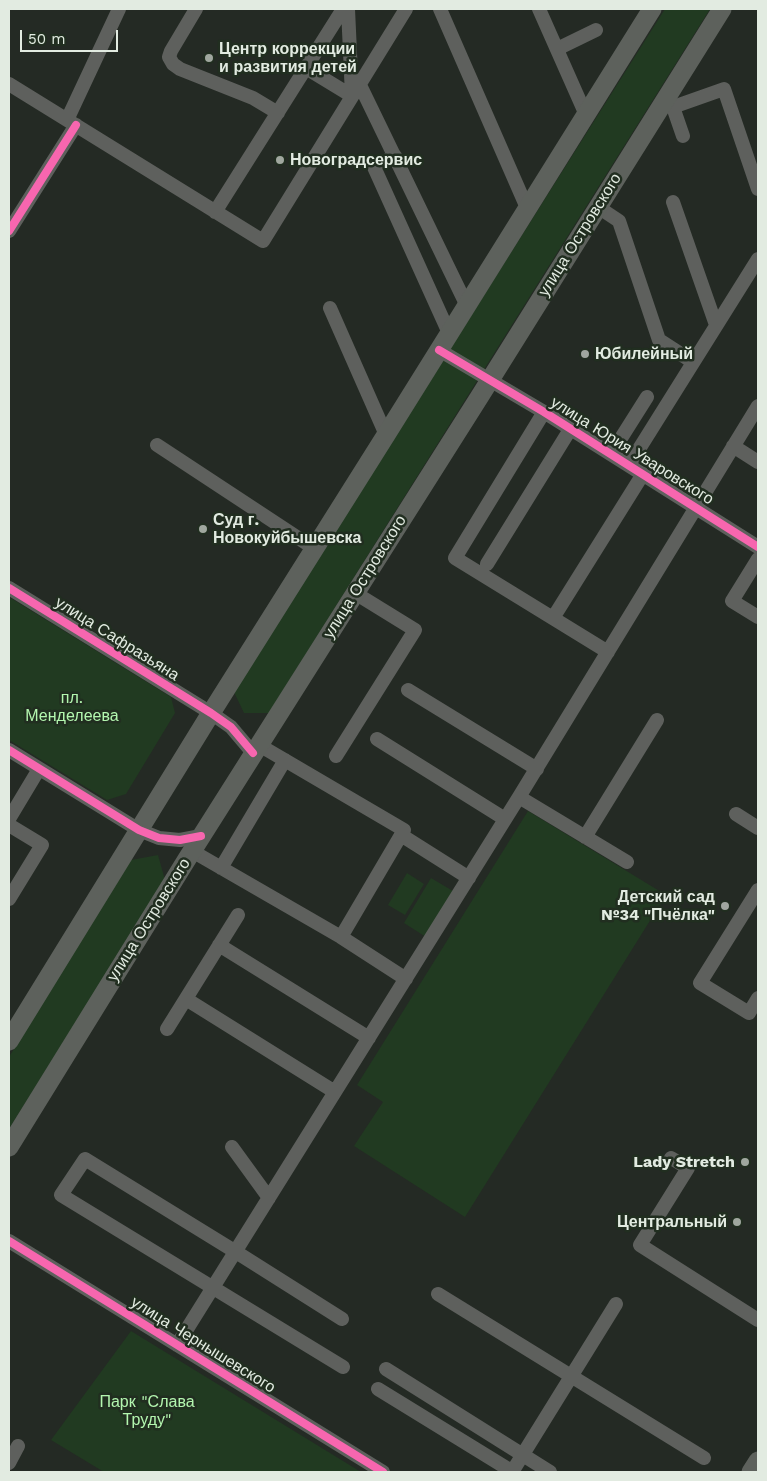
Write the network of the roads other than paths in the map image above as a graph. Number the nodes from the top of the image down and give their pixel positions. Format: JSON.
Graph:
{"nodes":[{"id":1,"x":119,"y":9,"type":"edge"},
{"id":2,"x":196,"y":9,"type":"edge"},
{"id":3,"x":343,"y":9,"type":"edge"},
{"id":4,"x":348,"y":9,"type":"edge"},
{"id":5,"x":406,"y":9,"type":"edge"},
{"id":6,"x":440,"y":9,"type":"edge"},
{"id":7,"x":539,"y":9,"type":"edge"},
{"id":8,"x":652,"y":9,"type":"edge"},
{"id":9,"x":722,"y":9,"type":"edge"},
{"id":10,"x":596,"y":30,"type":"dead end"},
{"id":11,"x":557,"y":49,"type":"junction"},
{"id":12,"x":306,"y":68,"type":"junction"},
{"id":13,"x":360,"y":83,"type":"junction"},
{"id":14,"x":9,"y":84,"type":"edge"},
{"id":15,"x":352,"y":96,"type":"junction"},
{"id":16,"x":669,"y":104,"type":"junction"},
{"id":17,"x":278,"y":113,"type":"junction"},
{"id":18,"x":586,"y":114,"type":"junction"},
{"id":19,"x":71,"y":122,"type":"junction"},
{"id":20,"x":683,"y":136,"type":"dead end"},
{"id":21,"x":395,"y":156,"type":"junction"},
{"id":22,"x":758,"y":189,"type":"edge"},
{"id":23,"x":673,"y":202,"type":"dead end"},
{"id":24,"x":598,"y":207,"type":"junction"},
{"id":25,"x":527,"y":208,"type":"junction"},
{"id":26,"x":216,"y":212,"type":"junction"},
{"id":27,"x":9,"y":231,"type":"edge"},
{"id":28,"x":758,"y":258,"type":"edge"},
{"id":29,"x":467,"y":306,"type":"junction"},
{"id":30,"x":330,"y":308,"type":"dead end"},
{"id":31,"x":716,"y":326,"type":"junction"},
{"id":32,"x":449,"y":333,"type":"junction"},
{"id":33,"x":439,"y":350,"type":"junction"},
{"id":34,"x":693,"y":362,"type":"junction"},
{"id":35,"x":490,"y":380,"type":"junction"},
{"id":36,"x":646,"y":398,"type":"dead end"},
{"id":37,"x":758,"y":406,"type":"edge"},
{"id":38,"x":544,"y":412,"type":"junction"},
{"id":39,"x":571,"y":428,"type":"junction"},
{"id":40,"x":386,"y":435,"type":"junction"},
{"id":41,"x":157,"y":444,"type":"dead end"},
{"id":42,"x":733,"y":446,"type":"junction"},
{"id":43,"x":611,"y":454,"type":"junction"},
{"id":44,"x":758,"y":462,"type":"edge"},
{"id":45,"x":628,"y":465,"type":"junction"},
{"id":46,"x":643,"y":474,"type":"junction"},
{"id":47,"x":695,"y":508,"type":"junction"},
{"id":48,"x":758,"y":547,"type":"edge"},
{"id":49,"x":315,"y":549,"type":"junction"},
{"id":50,"x":758,"y":559,"type":"edge"},
{"id":51,"x":487,"y":564,"type":"dead end"},
{"id":52,"x":9,"y":588,"type":"edge"},
{"id":53,"x":355,"y":592,"type":"junction"},
{"id":54,"x":758,"y":617,"type":"edge"},
{"id":55,"x":554,"y":618,"type":"junction"},
{"id":56,"x":608,"y":652,"type":"junction"},
{"id":57,"x":408,"y":690,"type":"dead end"},
{"id":58,"x":211,"y":713,"type":"junction"},
{"id":59,"x":657,"y":720,"type":"dead end"},
{"id":60,"x":377,"y":739,"type":"dead end"},
{"id":61,"x":256,"y":749,"type":"junction"},
{"id":62,"x":9,"y":750,"type":"edge"},
{"id":63,"x":336,"y":756,"type":"dead end"},
{"id":64,"x":285,"y":760,"type":"junction"},
{"id":65,"x":39,"y":769,"type":"junction"},
{"id":66,"x":537,"y":769,"type":"junction"},
{"id":67,"x":519,"y":797,"type":"junction"},
{"id":68,"x":736,"y":814,"type":"dead end"},
{"id":69,"x":9,"y":819,"type":"edge"},
{"id":70,"x":505,"y":819,"type":"junction"},
{"id":71,"x":9,"y":826,"type":"edge"},
{"id":72,"x":758,"y":828,"type":"edge"},
{"id":73,"x":139,"y":830,"type":"junction"},
{"id":74,"x":401,"y":835,"type":"junction"},
{"id":75,"x":585,"y":837,"type":"junction"},
{"id":76,"x":197,"y":843,"type":"junction"},
{"id":77,"x":627,"y":862,"type":"dead end"},
{"id":78,"x":221,"y":868,"type":"junction"},
{"id":79,"x":469,"y":878,"type":"junction"},
{"id":80,"x":758,"y":890,"type":"edge"},
{"id":81,"x":9,"y":899,"type":"edge"},
{"id":82,"x":238,"y":915,"type":"dead end"},
{"id":83,"x":341,"y":938,"type":"junction"},
{"id":84,"x":219,"y":945,"type":"junction"},
{"id":85,"x":406,"y":979,"type":"junction"},
{"id":86,"x":758,"y":998,"type":"edge"},
{"id":87,"x":186,"y":1000,"type":"junction"},
{"id":88,"x":167,"y":1029,"type":"dead end"},
{"id":89,"x":369,"y":1038,"type":"junction"},
{"id":90,"x":9,"y":1041,"type":"edge"},
{"id":91,"x":336,"y":1092,"type":"junction"},
{"id":92,"x":9,"y":1147,"type":"edge"},
{"id":93,"x":232,"y":1148,"type":"dead end"},
{"id":94,"x":671,"y":1158,"type":"dead end"},
{"id":95,"x":269,"y":1198,"type":"junction"},
{"id":96,"x":9,"y":1241,"type":"edge"},
{"id":97,"x":236,"y":1252,"type":"junction"},
{"id":98,"x":214,"y":1288,"type":"junction"},
{"id":99,"x":438,"y":1294,"type":"dead end"},
{"id":100,"x":616,"y":1304,"type":"dead end"},
{"id":101,"x":342,"y":1319,"type":"dead end"},
{"id":102,"x":758,"y":1320,"type":"edge"},
{"id":103,"x":178,"y":1345,"type":"junction"},
{"id":104,"x":343,"y":1367,"type":"dead end"},
{"id":105,"x":386,"y":1369,"type":"dead end"},
{"id":106,"x":571,"y":1376,"type":"junction"},
{"id":107,"x":378,"y":1389,"type":"dead end"},
{"id":108,"x":18,"y":1446,"type":"dead end"},
{"id":109,"x":523,"y":1455,"type":"junction"},
{"id":110,"x":704,"y":1458,"type":"dead end"},
{"id":111,"x":758,"y":1461,"type":"edge"},
{"id":112,"x":9,"y":1463,"type":"edge"},
{"id":113,"x":383,"y":1472,"type":"edge"},
{"id":114,"x":512,"y":1472,"type":"edge"},
{"id":115,"x":550,"y":1472,"type":"edge"},
{"id":116,"x":751,"y":1472,"type":"edge"}],
"edges":[{"from":1,"to":19,"type":"street"},
{"from":2,"to":17,"type":"street"},
{"from":3,"to":12,"type":"street"},
{"from":4,"to":15,"type":"street"},
{"from":5,"to":13,"type":"street"},
{"from":6,"to":25,"type":"street"},
{"from":7,"to":11,"type":"street"},
{"from":8,"to":18,"type":"main road"},
{"from":9,"to":16,"type":"main road","name":"улица Островского"},
{"from":10,"to":11,"type":"street"},
{"from":11,"to":18,"type":"street"},
{"from":12,"to":15,"type":"street"},
{"from":12,"to":17,"type":"street"},
{"from":13,"to":15,"type":"street"},
{"from":13,"to":21,"type":"street"},
{"from":14,"to":19,"type":"street"},
{"from":15,"to":26,"type":"street"},
{"from":16,"to":20,"type":"street"},
{"from":16,"to":22,"type":"street"},
{"from":16,"to":24,"type":"main road","name":"улица Островского"},
{"from":17,"to":26,"type":"street"},
{"from":18,"to":25,"type":"main road"},
{"from":19,"to":26,"type":"street"},
{"from":19,"to":27,"type":"street"},
{"from":21,"to":29,"type":"street"},
{"from":21,"to":32,"type":"street"},
{"from":23,"to":31,"type":"street"},
{"from":24,"to":34,"type":"street"},
{"from":24,"to":35,"type":"main road","name":"улица Островского"},
{"from":25,"to":29,"type":"main road"},
{"from":28,"to":31,"type":"street"},
{"from":29,"to":32,"type":"main road"},
{"from":30,"to":40,"type":"street"},
{"from":31,"to":34,"type":"street"},
{"from":32,"to":33,"type":"main road"},
{"from":33,"to":35,"type":"street","name":"улица Юрия Уваровского"},
{"from":33,"to":40,"type":"main road"},
{"from":34,"to":45,"type":"street"},
{"from":35,"to":38,"type":"street","name":"улица Юрия Уваровского"},
{"from":35,"to":53,"type":"main road","name":"улица Островского"},
{"from":36,"to":43,"type":"street"},
{"from":37,"to":42,"type":"street"},
{"from":38,"to":39,"type":"street","name":"улица Юрия Уваровского"},
{"from":38,"to":55,"type":"street"},
{"from":39,"to":43,"type":"street","name":"улица Юрия Уваровского"},
{"from":39,"to":51,"type":"street"},
{"from":40,"to":49,"type":"main road"},
{"from":41,"to":49,"type":"street"},
{"from":42,"to":44,"type":"street"},
{"from":42,"to":47,"type":"street"},
{"from":43,"to":45,"type":"street","name":"улица Юрия Уваровского"},
{"from":45,"to":46,"type":"street","name":"улица Юрия Уваровского"},
{"from":46,"to":47,"type":"street","name":"улица Юрия Уваровского"},
{"from":46,"to":55,"type":"street"},
{"from":47,"to":48,"type":"street","name":"улица Юрия Уваровского"},
{"from":47,"to":56,"type":"street"},
{"from":49,"to":58,"type":"main road"},
{"from":50,"to":54,"type":"street"},
{"from":52,"to":58,"type":"street","name":"улица Сафразьяна"},
{"from":53,"to":61,"type":"main road","name":"улица Островского"},
{"from":53,"to":63,"type":"street"},
{"from":55,"to":56,"type":"street"},
{"from":56,"to":66,"type":"street"},
{"from":57,"to":66,"type":"street"},
{"from":58,"to":61,"type":"street","name":"улица Сафразьяна"},
{"from":58,"to":73,"type":"main road"},
{"from":59,"to":75,"type":"street"},
{"from":60,"to":70,"type":"street"},
{"from":61,"to":64,"type":"street","name":"улица Сафразьяна"},
{"from":61,"to":76,"type":"main road","name":"улица Островского"},
{"from":62,"to":65,"type":"street"},
{"from":64,"to":74,"type":"street","name":"улица Сафразьяна"},
{"from":64,"to":78,"type":"street"},
{"from":65,"to":69,"type":"street"},
{"from":65,"to":73,"type":"street"},
{"from":66,"to":67,"type":"street"},
{"from":67,"to":70,"type":"street"},
{"from":67,"to":75,"type":"street"},
{"from":68,"to":72,"type":"street"},
{"from":70,"to":79,"type":"street"},
{"from":71,"to":81,"type":"street"},
{"from":73,"to":76,"type":"street"},
{"from":73,"to":90,"type":"main road"},
{"from":74,"to":79,"type":"street"},
{"from":74,"to":83,"type":"street"},
{"from":75,"to":77,"type":"street"},
{"from":76,"to":78,"type":"street"},
{"from":76,"to":92,"type":"main road","name":"улица Островского"},
{"from":78,"to":83,"type":"street"},
{"from":79,"to":85,"type":"street"},
{"from":80,"to":86,"type":"street"},
{"from":82,"to":84,"type":"street"},
{"from":83,"to":85,"type":"street"},
{"from":84,"to":87,"type":"street"},
{"from":84,"to":89,"type":"street"},
{"from":85,"to":89,"type":"street"},
{"from":87,"to":88,"type":"street"},
{"from":87,"to":91,"type":"street"},
{"from":89,"to":91,"type":"street"},
{"from":91,"to":95,"type":"street"},
{"from":93,"to":95,"type":"street"},
{"from":94,"to":102,"type":"street"},
{"from":95,"to":97,"type":"street"},
{"from":96,"to":103,"type":"street","name":"улица Чернышевского"},
{"from":97,"to":98,"type":"street"},
{"from":97,"to":98,"type":"street"},
{"from":97,"to":101,"type":"street"},
{"from":98,"to":103,"type":"street"},
{"from":98,"to":104,"type":"street"},
{"from":99,"to":106,"type":"street"},
{"from":100,"to":106,"type":"street"},
{"from":103,"to":113,"type":"street","name":"улица Чернышевского"},
{"from":105,"to":109,"type":"street"},
{"from":106,"to":109,"type":"street"},
{"from":106,"to":110,"type":"street"},
{"from":107,"to":114,"type":"street"},
{"from":108,"to":112,"type":"street"},
{"from":109,"to":114,"type":"street"},
{"from":109,"to":115,"type":"street"},
{"from":111,"to":116,"type":"main road"}]}
